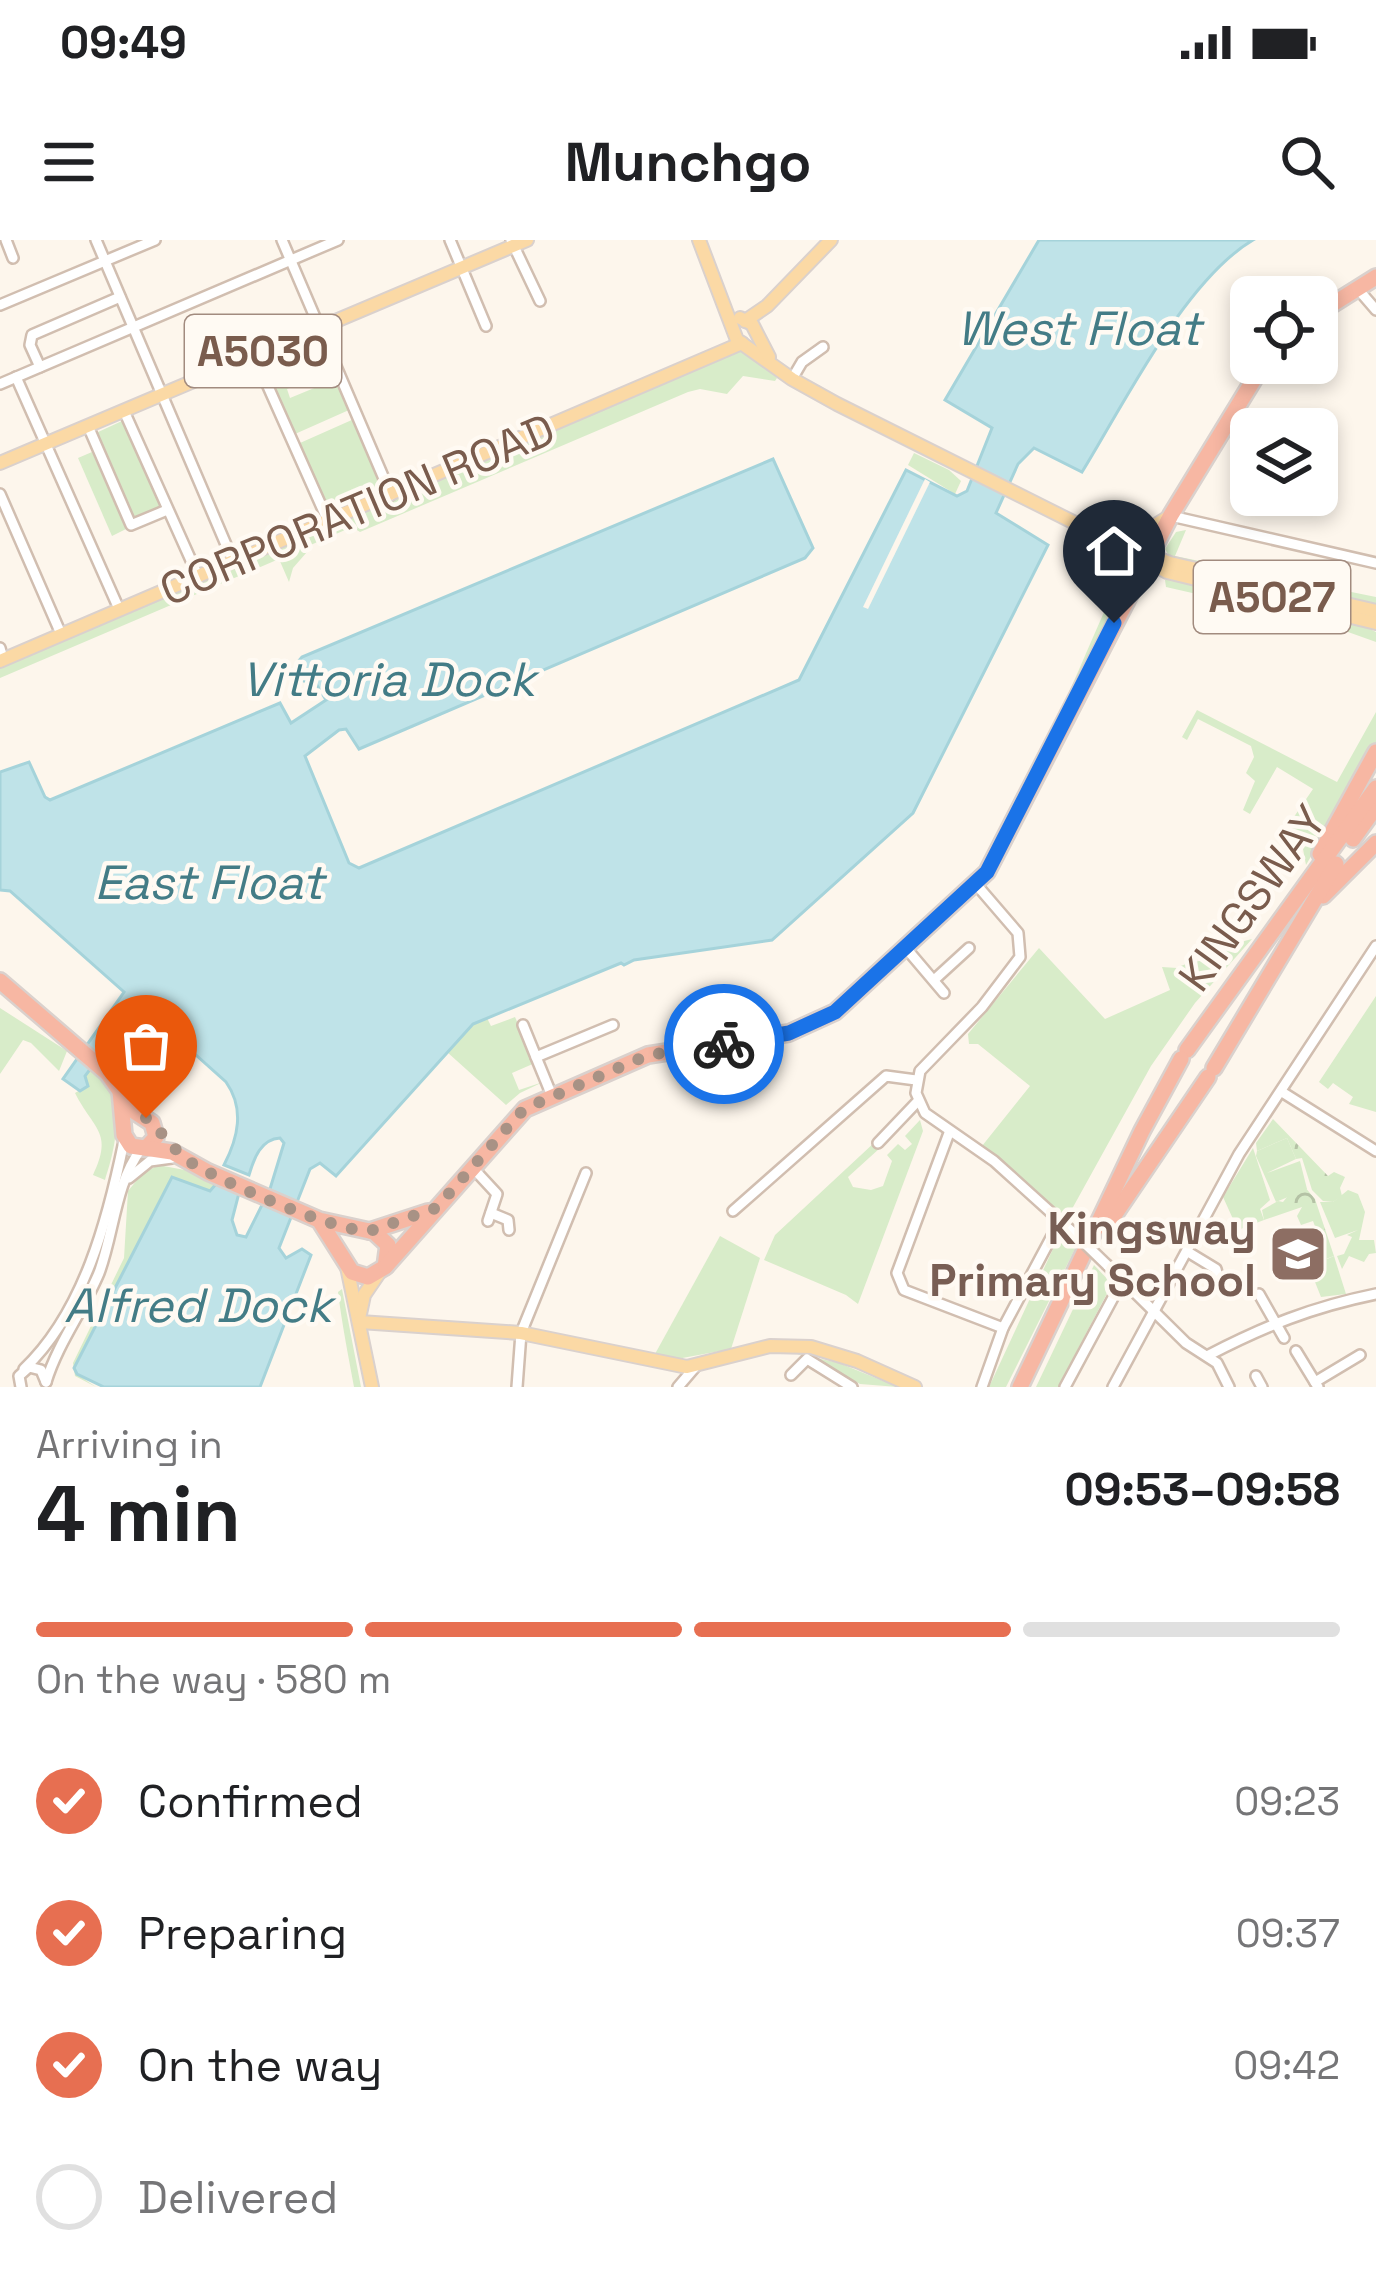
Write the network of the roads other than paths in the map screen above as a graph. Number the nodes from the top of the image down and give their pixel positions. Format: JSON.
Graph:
{"nodes":[{"id":1,"x":6,"y":240,"type":"edge"},
{"id":2,"x":96,"y":240,"type":"edge"},
{"id":3,"x":154,"y":240,"type":"edge"},
{"id":4,"x":282,"y":240,"type":"edge"},
{"id":5,"x":338,"y":240,"type":"edge"},
{"id":6,"x":450,"y":240,"type":"edge"},
{"id":7,"x":699,"y":240,"type":"edge"},
{"id":8,"x":831,"y":240,"type":"edge"},
{"id":9,"x":517,"y":242,"type":"edge"},
{"id":10,"x":13,"y":258,"type":"dead end"},
{"id":11,"x":290,"y":260,"type":"junction"},
{"id":12,"x":105,"y":261,"type":"junction"},
{"id":13,"x":461,"y":268,"type":"junction"},
{"id":14,"x":1376,"y":278,"type":"edge"},
{"id":15,"x":1357,"y":288,"type":"junction"},
{"id":16,"x":120,"y":297,"type":"junction"},
{"id":17,"x":1338,"y":300,"type":"edge"},
{"id":18,"x":540,"y":301,"type":"dead end"},
{"id":19,"x":0,"y":305,"type":"edge"},
{"id":20,"x":1376,"y":310,"type":"edge"},
{"id":21,"x":486,"y":326,"type":"dead end"},
{"id":22,"x":133,"y":327,"type":"junction"},
{"id":23,"x":319,"y":327,"type":"junction"},
{"id":24,"x":744,"y":332,"type":"junction"},
{"id":25,"x":823,"y":347,"type":"dead end"},
{"id":26,"x":254,"y":355,"type":"junction"},
{"id":27,"x":40,"y":367,"type":"junction"},
{"id":28,"x":16,"y":377,"type":"junction"},
{"id":29,"x":792,"y":379,"type":"junction"},
{"id":30,"x":0,"y":384,"type":"edge"},
{"id":31,"x":162,"y":394,"type":"junction"},
{"id":32,"x":124,"y":411,"type":"junction"},
{"id":33,"x":1230,"y":419,"type":"edge"},
{"id":34,"x":88,"y":427,"type":"junction"},
{"id":35,"x":46,"y":444,"type":"junction"},
{"id":36,"x":0,"y":463,"type":"edge"},
{"id":37,"x":0,"y":494,"type":"edge"},
{"id":38,"x":391,"y":494,"type":"junction"},
{"id":39,"x":167,"y":510,"type":"junction"},
{"id":40,"x":328,"y":521,"type":"junction"},
{"id":41,"x":1167,"y":523,"type":"junction"},
{"id":42,"x":1107,"y":539,"type":"junction"},
{"id":43,"x":1124,"y":552,"type":"junction"},
{"id":44,"x":1148,"y":559,"type":"junction"},
{"id":45,"x":233,"y":561,"type":"junction"},
{"id":46,"x":1376,"y":563,"type":"edge"},
{"id":47,"x":1168,"y":568,"type":"junction"},
{"id":48,"x":197,"y":576,"type":"junction"},
{"id":49,"x":1134,"y":586,"type":"junction"},
{"id":50,"x":119,"y":609,"type":"junction"},
{"id":51,"x":1376,"y":611,"type":"edge"},
{"id":52,"x":1376,"y":622,"type":"edge"},
{"id":53,"x":61,"y":634,"type":"junction"},
{"id":54,"x":1,"y":656,"type":"edge"},
{"id":55,"x":1376,"y":752,"type":"edge"},
{"id":56,"x":1376,"y":788,"type":"edge"},
{"id":57,"x":1376,"y":807,"type":"edge"},
{"id":58,"x":1376,"y":843,"type":"edge"},
{"id":59,"x":976,"y":884,"type":"junction"},
{"id":60,"x":1293,"y":918,"type":"junction"},
{"id":61,"x":904,"y":946,"type":"junction"},
{"id":62,"x":1376,"y":946,"type":"edge"},
{"id":63,"x":968,"y":948,"type":"dead end"},
{"id":64,"x":934,"y":980,"type":"junction"},
{"id":65,"x":0,"y":981,"type":"edge"},
{"id":66,"x":0,"y":992,"type":"edge"},
{"id":67,"x":944,"y":993,"type":"dead end"},
{"id":68,"x":523,"y":1024,"type":"dead end"},
{"id":69,"x":613,"y":1025,"type":"dead end"},
{"id":70,"x":88,"y":1058,"type":"junction"},
{"id":71,"x":536,"y":1058,"type":"junction"},
{"id":72,"x":916,"y":1080,"type":"junction"},
{"id":73,"x":120,"y":1091,"type":"junction"},
{"id":74,"x":1282,"y":1092,"type":"junction"},
{"id":75,"x":552,"y":1096,"type":"junction"},
{"id":76,"x":918,"y":1101,"type":"junction"},
{"id":77,"x":146,"y":1120,"type":"junction"},
{"id":78,"x":949,"y":1132,"type":"junction"},
{"id":79,"x":124,"y":1133,"type":"junction"},
{"id":80,"x":878,"y":1143,"type":"dead end"},
{"id":81,"x":144,"y":1148,"type":"junction"},
{"id":82,"x":1376,"y":1151,"type":"edge"},
{"id":83,"x":186,"y":1159,"type":"junction"},
{"id":84,"x":472,"y":1166,"type":"junction"},
{"id":85,"x":586,"y":1173,"type":"dead end"},
{"id":86,"x":124,"y":1184,"type":"junction"},
{"id":87,"x":436,"y":1208,"type":"junction"},
{"id":88,"x":733,"y":1211,"type":"dead end"},
{"id":89,"x":319,"y":1220,"type":"junction"},
{"id":90,"x":1060,"y":1221,"type":"junction"},
{"id":91,"x":364,"y":1231,"type":"junction"},
{"id":92,"x":509,"y":1231,"type":"dead end"},
{"id":93,"x":1188,"y":1252,"type":"junction"},
{"id":94,"x":345,"y":1262,"type":"junction"},
{"id":95,"x":383,"y":1269,"type":"junction"},
{"id":96,"x":1122,"y":1281,"type":"junction"},
{"id":97,"x":1220,"y":1281,"type":"dead end"},
{"id":98,"x":1259,"y":1294,"type":"dead end"},
{"id":99,"x":1376,"y":1294,"type":"edge"},
{"id":100,"x":1155,"y":1311,"type":"junction"},
{"id":101,"x":359,"y":1321,"type":"junction"},
{"id":102,"x":1274,"y":1322,"type":"junction"},
{"id":103,"x":388,"y":1324,"type":"junction"},
{"id":104,"x":1004,"y":1328,"type":"junction"},
{"id":105,"x":521,"y":1333,"type":"junction"},
{"id":106,"x":1284,"y":1338,"type":"dead end"},
{"id":107,"x":365,"y":1351,"type":"junction"},
{"id":108,"x":1296,"y":1351,"type":"dead end"},
{"id":109,"x":1360,"y":1354,"type":"dead end"},
{"id":110,"x":1207,"y":1356,"type":"junction"},
{"id":111,"x":696,"y":1366,"type":"junction"},
{"id":112,"x":24,"y":1369,"type":"junction"},
{"id":113,"x":791,"y":1375,"type":"dead end"},
{"id":114,"x":45,"y":1384,"type":"edge"},
{"id":115,"x":1316,"y":1385,"type":"edge"},
{"id":116,"x":21,"y":1387,"type":"edge"},
{"id":117,"x":372,"y":1387,"type":"edge"},
{"id":118,"x":518,"y":1387,"type":"edge"},
{"id":119,"x":678,"y":1387,"type":"edge"},
{"id":120,"x":852,"y":1387,"type":"edge"},
{"id":121,"x":915,"y":1387,"type":"edge"},
{"id":122,"x":982,"y":1387,"type":"edge"},
{"id":123,"x":1020,"y":1387,"type":"edge"},
{"id":124,"x":1029,"y":1387,"type":"edge"},
{"id":125,"x":1065,"y":1387,"type":"edge"},
{"id":126,"x":1113,"y":1387,"type":"edge"},
{"id":127,"x":1229,"y":1387,"type":"edge"}],
"edges":[{"from":1,"to":10,"type":"street"},
{"from":2,"to":12,"type":"street"},
{"from":3,"to":12,"type":"street"},
{"from":4,"to":11,"type":"street"},
{"from":5,"to":11,"type":"street"},
{"from":6,"to":13,"type":"street"},
{"from":7,"to":24,"type":"main road"},
{"from":8,"to":24,"type":"main road","name":"CORPORATION ROAD"},
{"from":9,"to":13,"type":"main road","number":"A5030"},
{"from":9,"to":18,"type":"street"},
{"from":11,"to":22,"type":"street"},
{"from":11,"to":23,"type":"street"},
{"from":12,"to":16,"type":"street"},
{"from":12,"to":19,"type":"street"},
{"from":13,"to":21,"type":"street"},
{"from":13,"to":23,"type":"main road","number":"A5030"},
{"from":14,"to":15,"type":"highway"},
{"from":15,"to":17,"type":"highway"},
{"from":15,"to":20,"type":"street"},
{"from":16,"to":22,"type":"street"},
{"from":16,"to":27,"type":"street"},
{"from":22,"to":27,"type":"street"},
{"from":22,"to":31,"type":"street"},
{"from":23,"to":26,"type":"main road","number":"A5030"},
{"from":23,"to":38,"type":"street"},
{"from":24,"to":29,"type":"main road","number":"A5027"},
{"from":24,"to":38,"type":"main road","name":"CORPORATION ROAD"},
{"from":25,"to":29,"type":"street"},
{"from":26,"to":31,"type":"main road","number":"A5030"},
{"from":26,"to":40,"type":"street"},
{"from":27,"to":28,"type":"street"},
{"from":28,"to":30,"type":"street"},
{"from":28,"to":35,"type":"street"},
{"from":29,"to":42,"type":"main road","number":"A5027"},
{"from":31,"to":32,"type":"main road","number":"A5030"},
{"from":31,"to":45,"type":"street"},
{"from":32,"to":34,"type":"main road","number":"A5030"},
{"from":32,"to":39,"type":"street"},
{"from":33,"to":41,"type":"highway"},
{"from":34,"to":35,"type":"main road","number":"A5030"},
{"from":34,"to":39,"type":"street"},
{"from":35,"to":36,"type":"main road","number":"A5030"},
{"from":35,"to":50,"type":"street"},
{"from":37,"to":53,"type":"street"},
{"from":38,"to":40,"type":"main road","name":"CORPORATION ROAD"},
{"from":39,"to":48,"type":"street"},
{"from":40,"to":45,"type":"main road","name":"CORPORATION ROAD"},
{"from":41,"to":42,"type":"main road"},
{"from":41,"to":44,"type":"highway"},
{"from":41,"to":46,"type":"street"},
{"from":41,"to":47,"type":"main road"},
{"from":42,"to":43,"type":"main road","number":"A5027"},
{"from":42,"to":44,"type":"main road","number":"A5027"},
{"from":43,"to":44,"type":"main road","number":"A5027"},
{"from":43,"to":49,"type":"main road"},
{"from":44,"to":47,"type":"main road","number":"A5027"},
{"from":44,"to":49,"type":"highway"},
{"from":45,"to":48,"type":"main road","name":"CORPORATION ROAD"},
{"from":47,"to":49,"type":"main road"},
{"from":47,"to":51,"type":"main road","number":"A5027"},
{"from":47,"to":52,"type":"main road","number":"A5027"},
{"from":48,"to":50,"type":"main road","name":"CORPORATION ROAD"},
{"from":49,"to":59,"type":"highway"},
{"from":50,"to":53,"type":"main road","name":"CORPORATION ROAD"},
{"from":53,"to":54,"type":"main road","name":"CORPORATION ROAD"},
{"from":55,"to":60,"type":"highway"},
{"from":56,"to":60,"type":"highway","name":"KINGSWAY"},
{"from":57,"to":60,"type":"highway","name":"KINGSWAY"},
{"from":58,"to":60,"type":"highway"},
{"from":59,"to":61,"type":"highway"},
{"from":59,"to":72,"type":"street"},
{"from":60,"to":123,"type":"highway","name":"KINGSWAY"},
{"from":60,"to":124,"type":"highway","name":"KINGSWAY"},
{"from":61,"to":64,"type":"street"},
{"from":61,"to":75,"type":"highway"},
{"from":62,"to":74,"type":"street"},
{"from":63,"to":64,"type":"street"},
{"from":64,"to":67,"type":"street"},
{"from":65,"to":70,"type":"highway"},
{"from":66,"to":70,"type":"highway"},
{"from":68,"to":71,"type":"street"},
{"from":69,"to":71,"type":"street"},
{"from":70,"to":73,"type":"highway"},
{"from":71,"to":75,"type":"street"},
{"from":72,"to":76,"type":"street"},
{"from":72,"to":88,"type":"street"},
{"from":73,"to":77,"type":"highway"},
{"from":73,"to":79,"type":"highway"},
{"from":74,"to":82,"type":"street"},
{"from":74,"to":93,"type":"street"},
{"from":75,"to":84,"type":"highway"},
{"from":76,"to":78,"type":"street"},
{"from":76,"to":80,"type":"street"},
{"from":77,"to":79,"type":"highway"},
{"from":77,"to":81,"type":"highway"},
{"from":77,"to":83,"type":"highway"},
{"from":78,"to":90,"type":"street"},
{"from":78,"to":104,"type":"street"},
{"from":79,"to":81,"type":"highway"},
{"from":79,"to":112,"type":"street"},
{"from":81,"to":83,"type":"highway"},
{"from":81,"to":86,"type":"street"},
{"from":83,"to":86,"type":"street"},
{"from":83,"to":89,"type":"highway"},
{"from":84,"to":87,"type":"highway"},
{"from":84,"to":92,"type":"street"},
{"from":85,"to":105,"type":"street"},
{"from":86,"to":114,"type":"street"},
{"from":87,"to":91,"type":"highway"},
{"from":87,"to":95,"type":"highway"},
{"from":89,"to":91,"type":"highway"},
{"from":89,"to":94,"type":"highway"},
{"from":90,"to":96,"type":"street","bridge":true},
{"from":90,"to":104,"type":"street"},
{"from":91,"to":94,"type":"highway"},
{"from":91,"to":95,"type":"highway"},
{"from":93,"to":97,"type":"street"},
{"from":93,"to":100,"type":"street"},
{"from":94,"to":95,"type":"highway"},
{"from":94,"to":101,"type":"main road"},
{"from":95,"to":101,"type":"main road"},
{"from":96,"to":100,"type":"street"},
{"from":96,"to":125,"type":"street"},
{"from":98,"to":102,"type":"street"},
{"from":99,"to":102,"type":"street"},
{"from":100,"to":110,"type":"street"},
{"from":100,"to":126,"type":"street"},
{"from":101,"to":103,"type":"main road"},
{"from":101,"to":107,"type":"main road"},
{"from":102,"to":106,"type":"street"},
{"from":102,"to":110,"type":"street"},
{"from":103,"to":105,"type":"main road"},
{"from":103,"to":107,"type":"main road"},
{"from":104,"to":122,"type":"street"},
{"from":105,"to":111,"type":"main road"},
{"from":105,"to":118,"type":"street"},
{"from":107,"to":117,"type":"main road"},
{"from":108,"to":115,"type":"street"},
{"from":109,"to":115,"type":"street"},
{"from":110,"to":127,"type":"street"},
{"from":111,"to":119,"type":"street"},
{"from":111,"to":121,"type":"main road"},
{"from":112,"to":114,"type":"street"},
{"from":112,"to":116,"type":"street"},
{"from":113,"to":120,"type":"street"}]}
